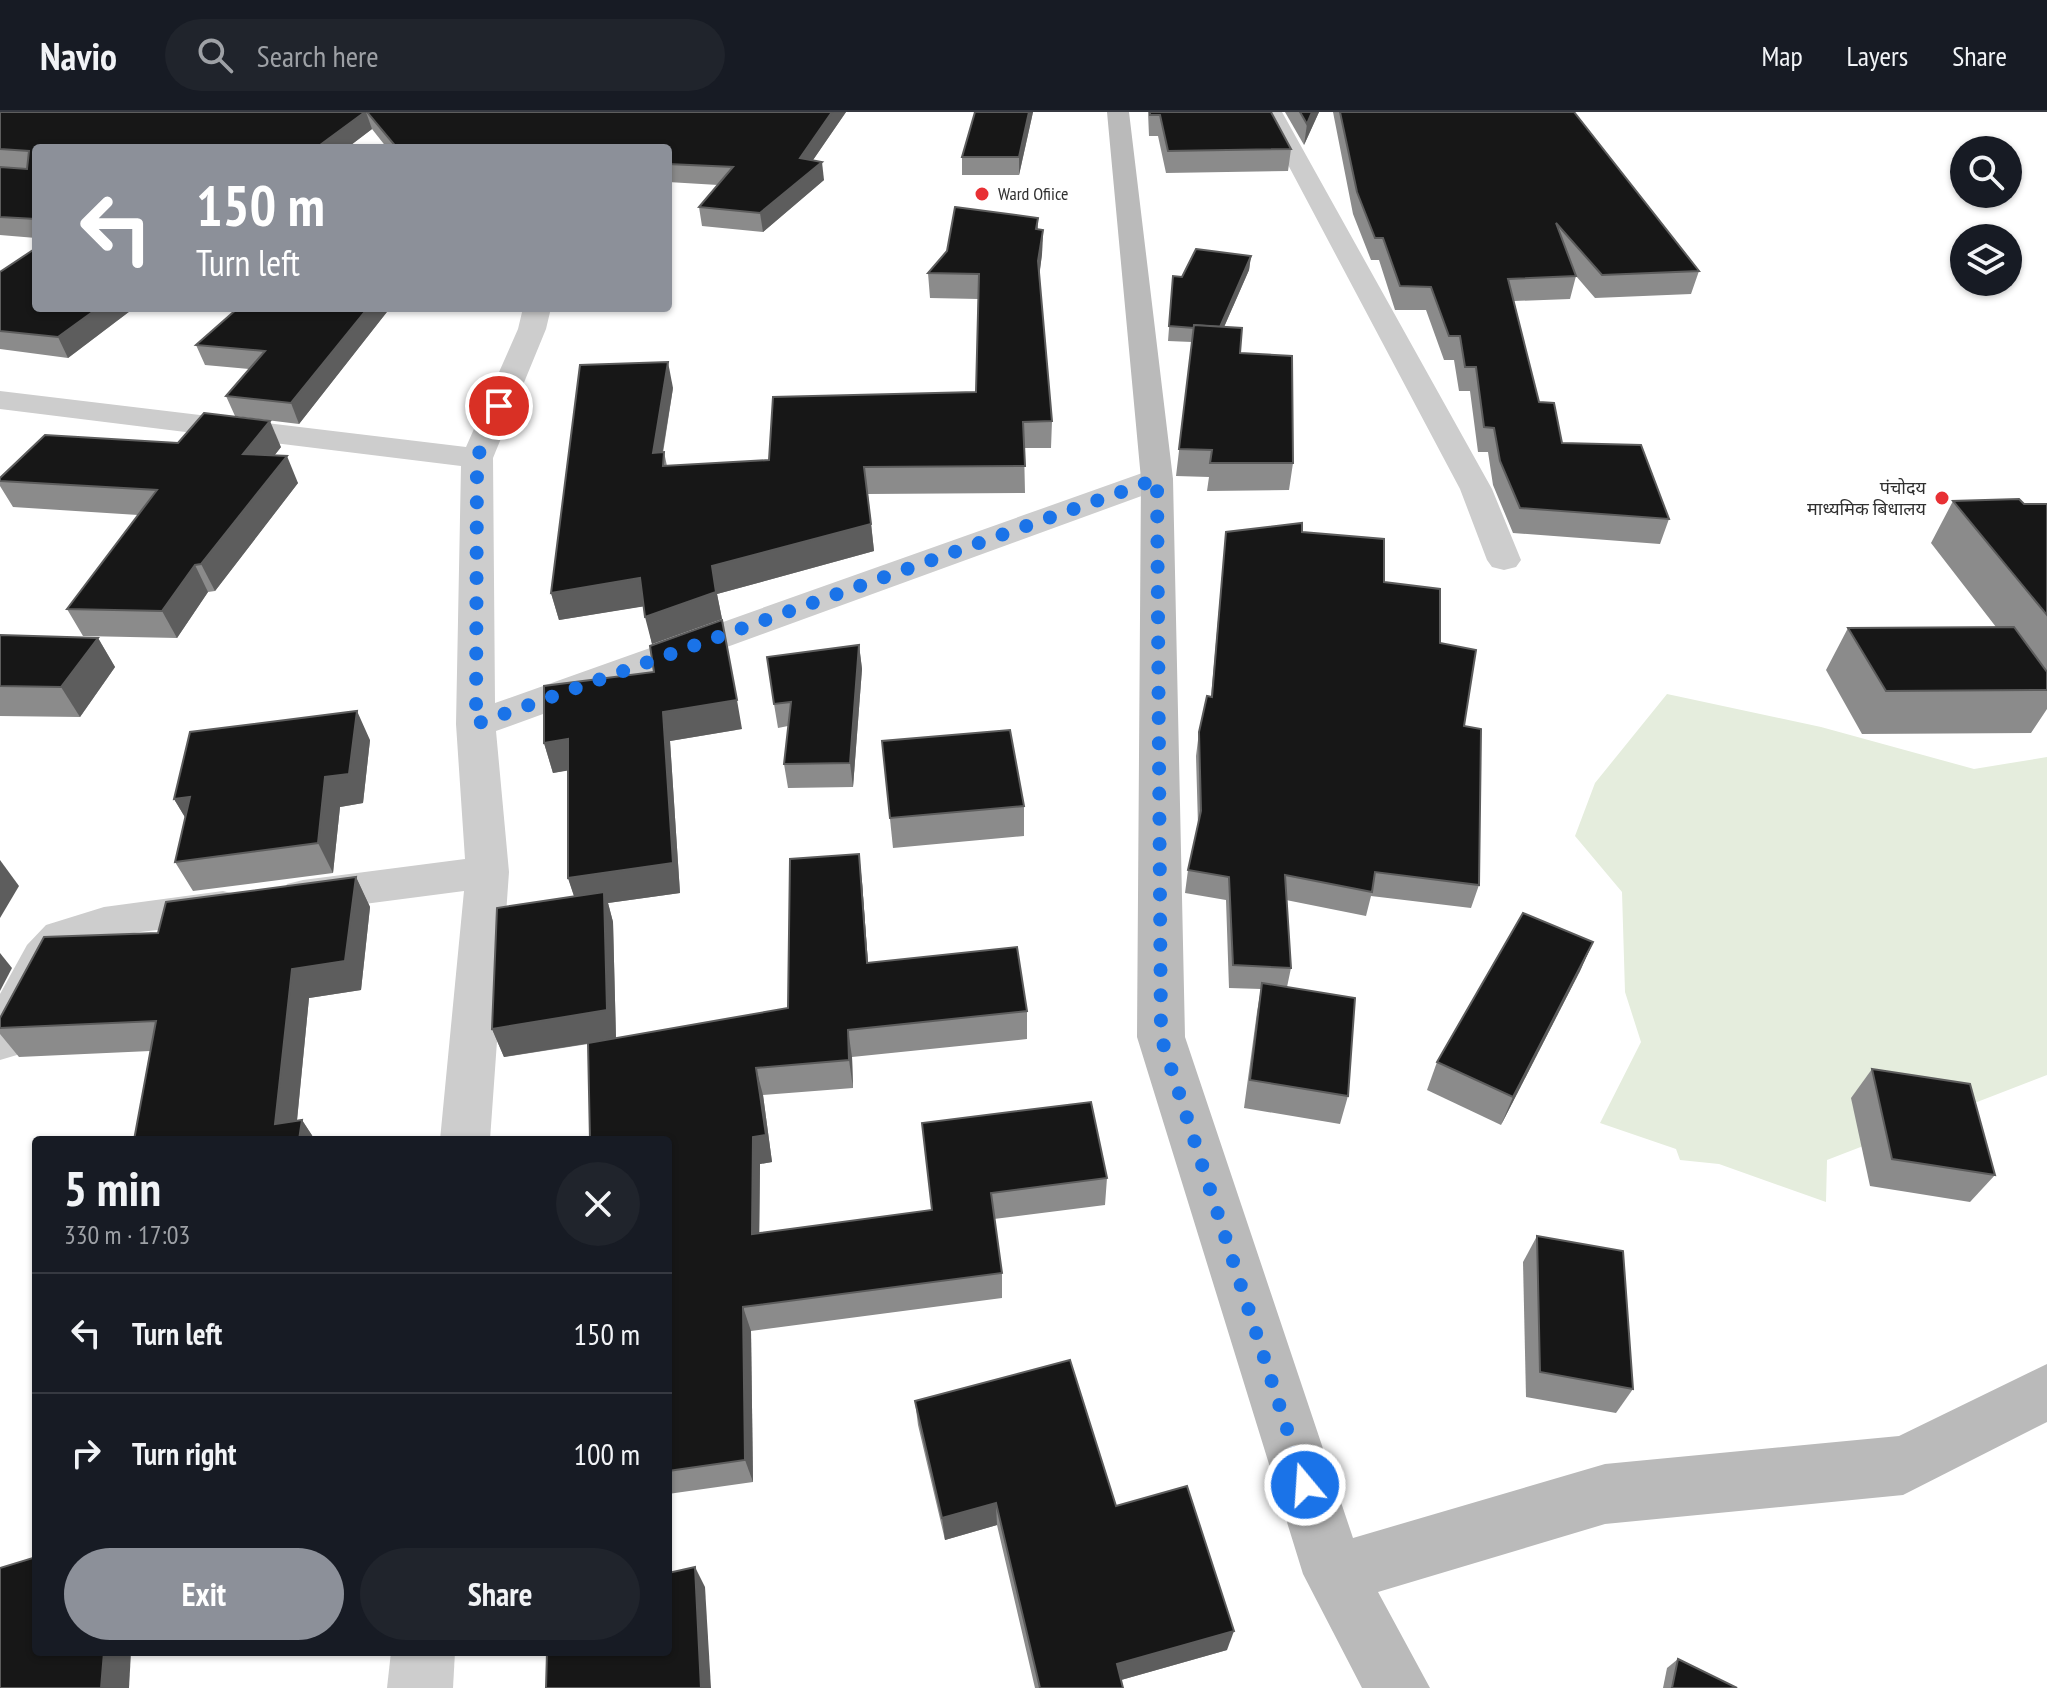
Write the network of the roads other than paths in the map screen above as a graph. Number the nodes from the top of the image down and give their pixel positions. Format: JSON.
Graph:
{"nodes":[{"id":1,"x":1118,"y":112,"type":"edge"},
{"id":2,"x":1271,"y":112,"type":"edge"},
{"id":3,"x":536,"y":312,"type":"edge"},
{"id":4,"x":0,"y":400,"type":"edge"},
{"id":5,"x":477,"y":458,"type":"junction"},
{"id":6,"x":1157,"y":479,"type":"junction"},
{"id":7,"x":1504,"y":560,"type":"dead end"},
{"id":8,"x":476,"y":724,"type":"junction"},
{"id":9,"x":487,"y":872,"type":"junction"},
{"id":10,"x":0,"y":1041,"type":"edge"},
{"id":11,"x":465,"y":1136,"type":"edge"},
{"id":12,"x":2047,"y":1392,"type":"edge"},
{"id":13,"x":1334,"y":1574,"type":"junction"},
{"id":14,"x":423,"y":1656,"type":"edge"},
{"id":15,"x":420,"y":1688,"type":"edge"},
{"id":16,"x":1397,"y":1688,"type":"edge"}],
"edges":[{"from":1,"to":6,"type":"street"},
{"from":2,"to":7,"type":"street"},
{"from":3,"to":5,"type":"street"},
{"from":4,"to":5,"type":"street"},
{"from":5,"to":8,"type":"street"},
{"from":6,"to":8,"type":"street"},
{"from":6,"to":13,"type":"street"},
{"from":8,"to":9,"type":"street"},
{"from":9,"to":10,"type":"street"},
{"from":9,"to":11,"type":"street"},
{"from":12,"to":13,"type":"street"},
{"from":13,"to":16,"type":"street"},
{"from":14,"to":15,"type":"street"}]}
